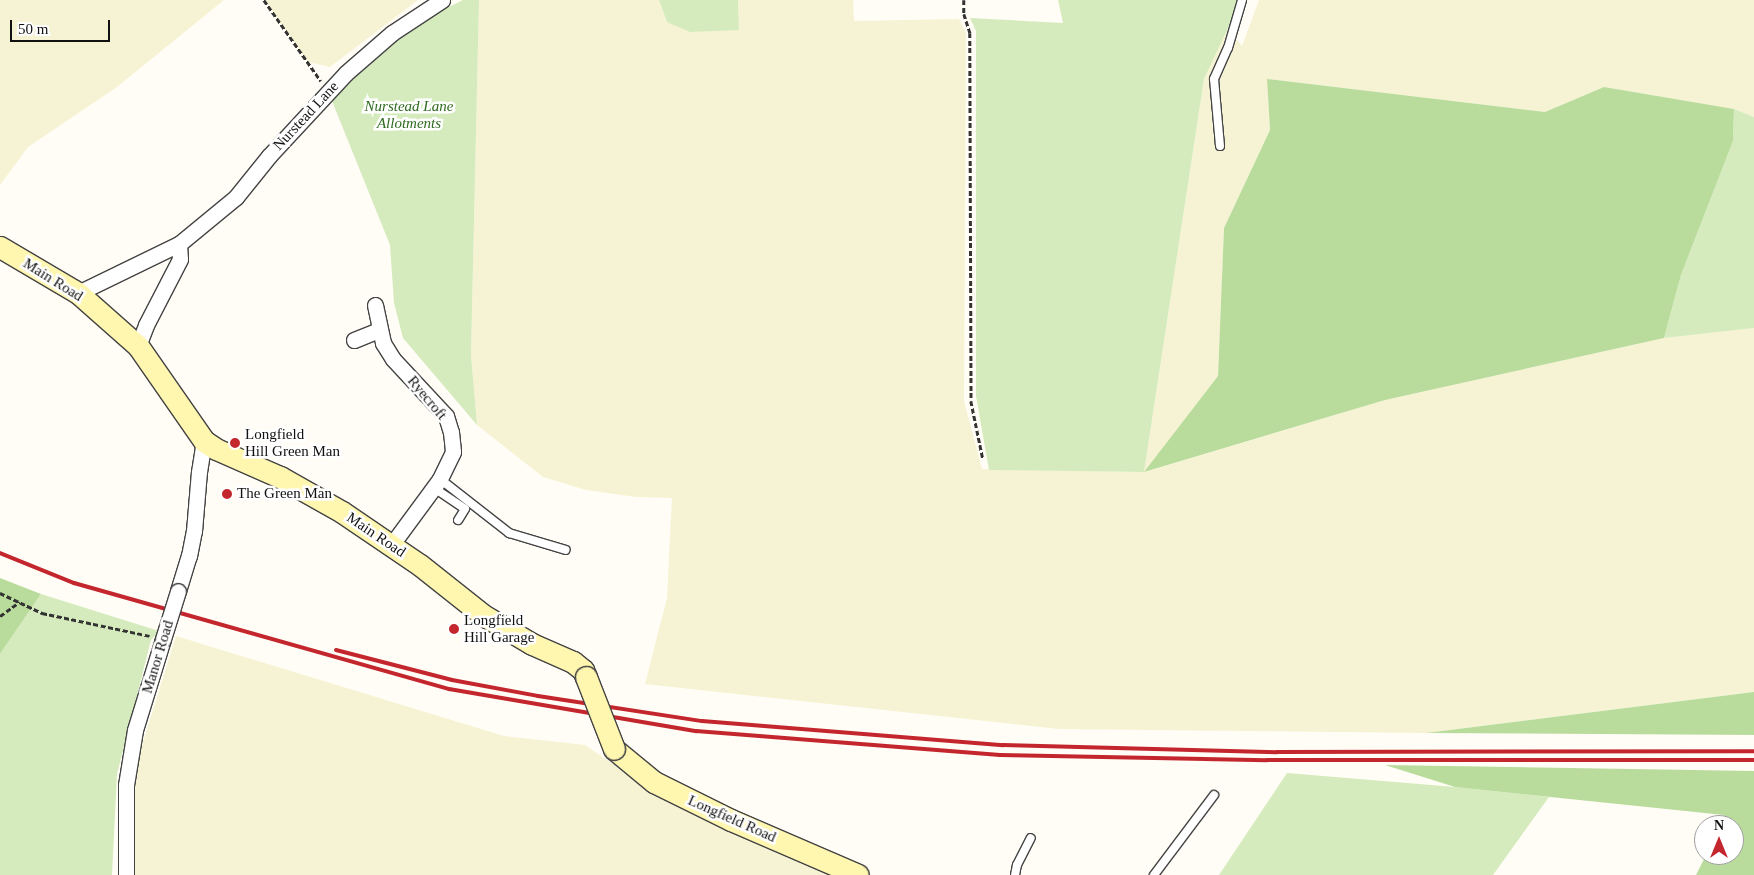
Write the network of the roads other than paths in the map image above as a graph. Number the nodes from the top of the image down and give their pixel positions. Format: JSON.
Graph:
{"nodes":[{"id":1,"x":442,"y":0,"type":"edge"},
{"id":2,"x":1242,"y":0,"type":"edge"},
{"id":3,"x":1220,"y":146,"type":"dead end"},
{"id":4,"x":180,"y":244,"type":"junction"},
{"id":5,"x":0,"y":247,"type":"edge"},
{"id":6,"x":78,"y":293,"type":"junction"},
{"id":7,"x":374,"y":305,"type":"dead end"},
{"id":8,"x":379,"y":330,"type":"junction"},
{"id":9,"x":354,"y":340,"type":"dead end"},
{"id":10,"x":138,"y":346,"type":"junction"},
{"id":11,"x":204,"y":441,"type":"junction"},
{"id":12,"x":437,"y":483,"type":"junction"},
{"id":13,"x":458,"y":520,"type":"dead end"},
{"id":14,"x":392,"y":544,"type":"junction"},
{"id":15,"x":566,"y":550,"type":"dead end"},
{"id":16,"x":614,"y":749,"type":"joint"},
{"id":17,"x":1214,"y":795,"type":"dead end"},
{"id":18,"x":1031,"y":838,"type":"dead end"},
{"id":19,"x":126,"y":875,"type":"edge"},
{"id":20,"x":858,"y":875,"type":"edge"},
{"id":21,"x":1015,"y":875,"type":"edge"},
{"id":22,"x":1154,"y":875,"type":"edge"}],
"edges":[{"from":1,"to":4,"type":"street","name":"Nurstead Lane"},
{"from":2,"to":3,"type":"lane"},
{"from":4,"to":6,"type":"street","name":"Nurstead Lane"},
{"from":4,"to":10,"type":"street"},
{"from":5,"to":6,"type":"main road","name":"Main Road"},
{"from":6,"to":10,"type":"main road","name":"Main Road"},
{"from":7,"to":8,"type":"street","name":"Ryecroft"},
{"from":8,"to":9,"type":"street"},
{"from":8,"to":12,"type":"street","name":"Ryecroft"},
{"from":10,"to":11,"type":"main road","name":"Main Road"},
{"from":11,"to":14,"type":"main road","name":"Main Road"},
{"from":11,"to":19,"type":"street","name":"Manor Road","bridge":true},
{"from":12,"to":13,"type":"lane"},
{"from":12,"to":14,"type":"street","name":"Ryecroft"},
{"from":12,"to":15,"type":"lane"},
{"from":14,"to":16,"type":"main road","name":"Main Road","bridge":true},
{"from":16,"to":20,"type":"main road","name":"Longfield Road"},
{"from":17,"to":22,"type":"lane"},
{"from":18,"to":21,"type":"lane"}]}
